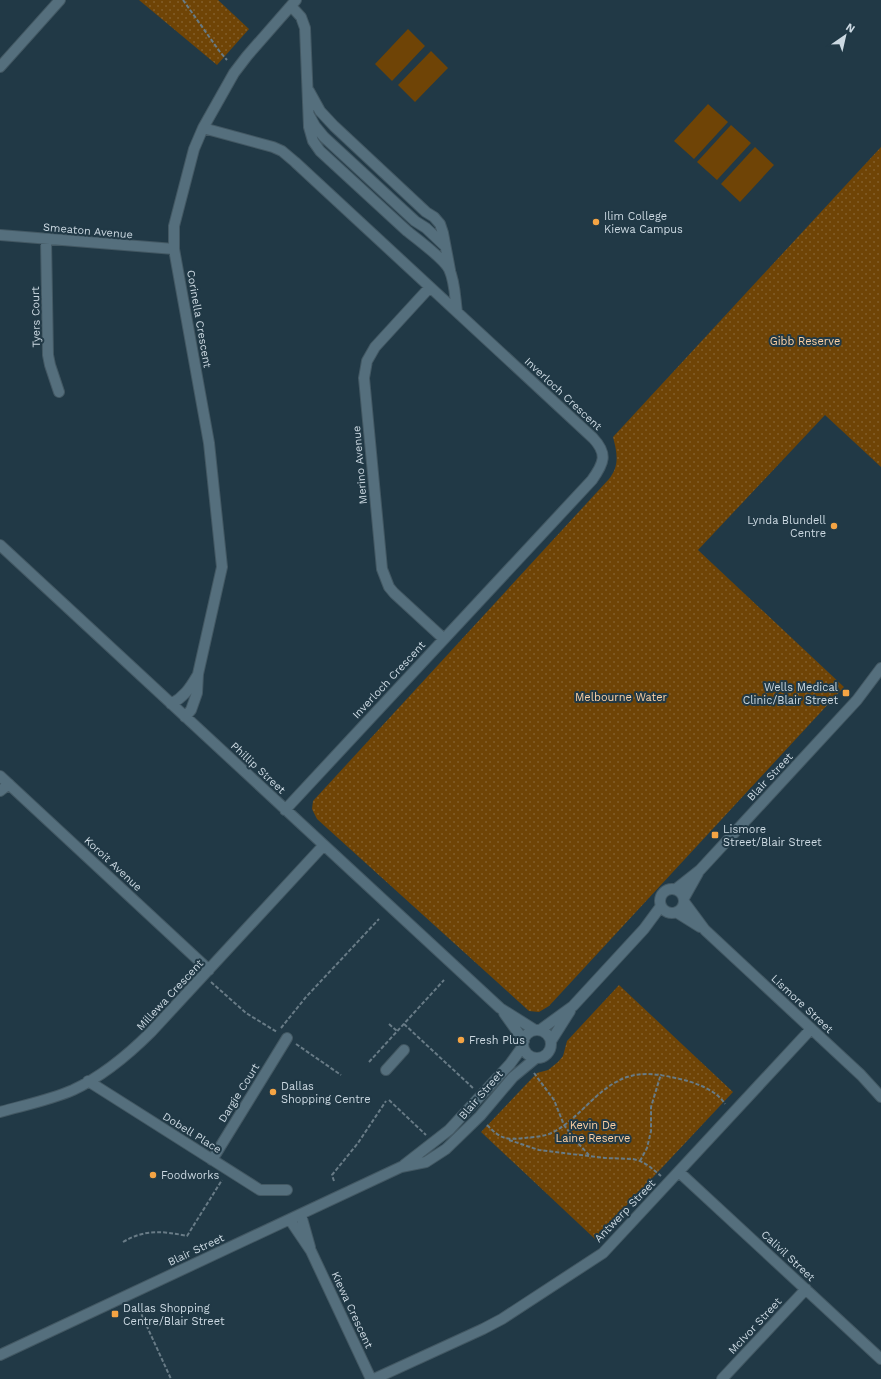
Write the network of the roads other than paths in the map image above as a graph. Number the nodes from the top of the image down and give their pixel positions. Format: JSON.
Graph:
{"nodes":[{"id":1,"x":60,"y":0,"type":"edge"},
{"id":2,"x":294,"y":3,"type":"edge"},
{"id":3,"x":0,"y":66,"type":"edge"},
{"id":4,"x":308,"y":90,"type":"junction"},
{"id":5,"x":308,"y":114,"type":"junction"},
{"id":6,"x":203,"y":128,"type":"junction"},
{"id":7,"x":0,"y":235,"type":"edge"},
{"id":8,"x":46,"y":240,"type":"junction"},
{"id":9,"x":445,"y":246,"type":"junction"},
{"id":10,"x":174,"y":249,"type":"junction"},
{"id":11,"x":450,"y":271,"type":"junction"},
{"id":12,"x":430,"y":287,"type":"junction"},
{"id":13,"x":457,"y":312,"type":"junction"},
{"id":14,"x":59,"y":392,"type":"dead end"},
{"id":15,"x":0,"y":545,"type":"edge"},
{"id":16,"x":444,"y":639,"type":"junction"},
{"id":17,"x":881,"y":668,"type":"edge"},
{"id":18,"x":198,"y":674,"type":"junction"},
{"id":19,"x":881,"y":679,"type":"edge"},
{"id":20,"x":857,"y":700,"type":"junction"},
{"id":21,"x":171,"y":704,"type":"junction"},
{"id":22,"x":185,"y":717,"type":"junction"},
{"id":23,"x":0,"y":776,"type":"edge"},
{"id":24,"x":9,"y":784,"type":"junction"},
{"id":25,"x":0,"y":791,"type":"edge"},
{"id":26,"x":285,"y":810,"type":"junction"},
{"id":27,"x":324,"y":846,"type":"junction"},
{"id":28,"x":700,"y":870,"type":"junction"},
{"id":29,"x":676,"y":889,"type":"junction"},
{"id":30,"x":684,"y":900,"type":"junction"},
{"id":31,"x":661,"y":906,"type":"junction"},
{"id":32,"x":673,"y":913,"type":"junction"},
{"id":33,"x":644,"y":929,"type":"junction"},
{"id":34,"x":705,"y":930,"type":"junction"},
{"id":35,"x":207,"y":973,"type":"junction"},
{"id":36,"x":573,"y":1006,"type":"junction"},
{"id":37,"x":500,"y":1008,"type":"junction"},
{"id":38,"x":811,"y":1029,"type":"junction"},
{"id":39,"x":537,"y":1030,"type":"junction"},
{"id":40,"x":287,"y":1038,"type":"road end"},
{"id":41,"x":551,"y":1041,"type":"junction"},
{"id":42,"x":523,"y":1043,"type":"junction"},
{"id":43,"x":404,"y":1050,"type":"dead end"},
{"id":44,"x":536,"y":1058,"type":"junction"},
{"id":45,"x":386,"y":1070,"type":"dead end"},
{"id":46,"x":88,"y":1081,"type":"junction"},
{"id":47,"x":880,"y":1094,"type":"edge"},
{"id":48,"x":0,"y":1112,"type":"edge"},
{"id":49,"x":212,"y":1160,"type":"junction"},
{"id":50,"x":401,"y":1167,"type":"junction"},
{"id":51,"x":679,"y":1172,"type":"junction"},
{"id":52,"x":288,"y":1190,"type":"dead end"},
{"id":53,"x":301,"y":1215,"type":"junction"},
{"id":54,"x":290,"y":1220,"type":"junction"},
{"id":55,"x":311,"y":1251,"type":"junction"},
{"id":56,"x":806,"y":1289,"type":"junction"},
{"id":57,"x":0,"y":1355,"type":"edge"},
{"id":58,"x":881,"y":1359,"type":"edge"},
{"id":59,"x":373,"y":1379,"type":"edge"},
{"id":60,"x":722,"y":1379,"type":"edge"}],
"edges":[{"from":1,"to":3,"type":"street"},
{"from":2,"to":4,"type":"street"},
{"from":2,"to":6,"type":"street","name":"Corinella Crescent"},
{"from":4,"to":5,"type":"street"},
{"from":4,"to":9,"type":"street"},
{"from":5,"to":9,"type":"street"},
{"from":5,"to":11,"type":"street"},
{"from":6,"to":10,"type":"street","name":"Corinella Crescent"},
{"from":6,"to":12,"type":"street","name":"Inverloch Crescent"},
{"from":7,"to":8,"type":"street","name":"Smeaton Avenue"},
{"from":8,"to":10,"type":"street","name":"Smeaton Avenue"},
{"from":8,"to":14,"type":"street","name":"Tyers Court"},
{"from":9,"to":11,"type":"street"},
{"from":10,"to":18,"type":"street","name":"Corinella Crescent"},
{"from":11,"to":13,"type":"street"},
{"from":12,"to":13,"type":"street","name":"Inverloch Crescent"},
{"from":12,"to":16,"type":"street","name":"Merino Avenue"},
{"from":13,"to":16,"type":"street","name":"Inverloch Crescent"},
{"from":15,"to":21,"type":"street","name":"Phillip Street"},
{"from":16,"to":26,"type":"street","name":"Inverloch Crescent"},
{"from":17,"to":20,"type":"street","name":"Blair Street"},
{"from":18,"to":21,"type":"street","name":"Corinella Crescent"},
{"from":18,"to":22,"type":"street","name":"Corinella Crescent"},
{"from":19,"to":20,"type":"street","name":"Blair Street"},
{"from":20,"to":28,"type":"street","name":"Blair Street"},
{"from":21,"to":22,"type":"street","name":"Phillip Street"},
{"from":22,"to":26,"type":"street","name":"Phillip Street"},
{"from":23,"to":24,"type":"street","name":"Koroit Avenue"},
{"from":24,"to":25,"type":"street"},
{"from":24,"to":35,"type":"street","name":"Koroit Avenue"},
{"from":26,"to":27,"type":"street","name":"Phillip Street"},
{"from":27,"to":35,"type":"street","name":"Millewa Crescent"},
{"from":27,"to":37,"type":"street","name":"Phillip Street"},
{"from":28,"to":29,"type":"street","name":"Blair Street"},
{"from":28,"to":30,"type":"street","name":"Blair Street"},
{"from":29,"to":30,"type":"street"},
{"from":29,"to":31,"type":"street"},
{"from":30,"to":32,"type":"street"},
{"from":30,"to":34,"type":"street","name":"Lismore Street"},
{"from":31,"to":32,"type":"street"},
{"from":31,"to":33,"type":"street"},
{"from":32,"to":33,"type":"street"},
{"from":32,"to":34,"type":"street","name":"Lismore Street"},
{"from":33,"to":36,"type":"street"},
{"from":34,"to":38,"type":"street","name":"Lismore Street"},
{"from":35,"to":46,"type":"street","name":"Millewa Crescent"},
{"from":36,"to":39,"type":"street"},
{"from":36,"to":41,"type":"street"},
{"from":37,"to":39,"type":"street","name":"Phillip Street"},
{"from":37,"to":42,"type":"street","name":"Phillip Street"},
{"from":38,"to":47,"type":"street","name":"Lismore Street"},
{"from":38,"to":51,"type":"street","name":"Antwerp Street"},
{"from":39,"to":41,"type":"street"},
{"from":39,"to":42,"type":"street"},
{"from":40,"to":49,"type":"street","name":"Dargie Court"},
{"from":41,"to":44,"type":"street"},
{"from":42,"to":44,"type":"street"},
{"from":42,"to":50,"type":"street","name":"Blair Street"},
{"from":43,"to":45,"type":"street"},
{"from":44,"to":50,"type":"street","name":"Blair Street"},
{"from":46,"to":48,"type":"street","name":"Millewa Crescent"},
{"from":46,"to":49,"type":"street","name":"Dobell Place"},
{"from":49,"to":52,"type":"street","name":"Dobell Place"},
{"from":50,"to":53,"type":"street","name":"Blair Street"},
{"from":51,"to":56,"type":"street","name":"Calivil Street"},
{"from":51,"to":59,"type":"street","name":"Antwerp Street"},
{"from":53,"to":54,"type":"street","name":"Blair Street"},
{"from":53,"to":55,"type":"street","name":"Kiewa Crescent"},
{"from":54,"to":55,"type":"street","name":"Kiewa Crescent"},
{"from":54,"to":57,"type":"street","name":"Blair Street"},
{"from":55,"to":59,"type":"street","name":"Kiewa Crescent"},
{"from":56,"to":58,"type":"street","name":"Calivil Street"},
{"from":56,"to":60,"type":"street","name":"McIvor Street"}]}
